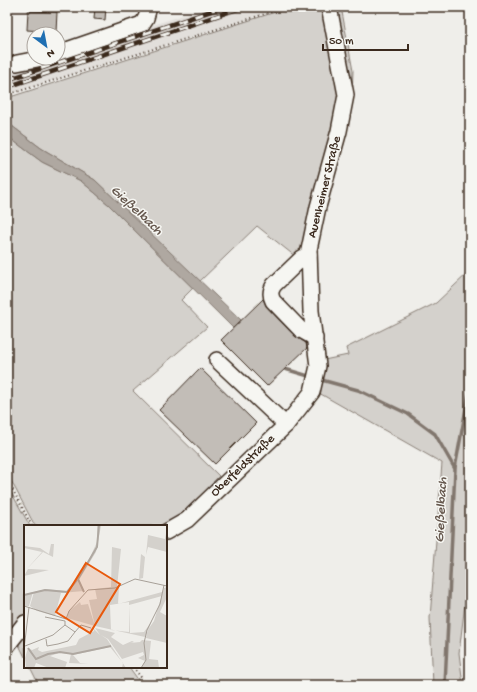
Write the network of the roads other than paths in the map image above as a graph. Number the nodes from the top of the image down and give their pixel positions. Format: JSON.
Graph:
{"nodes":[{"id":1,"x":149,"y":7,"type":"edge"},
{"id":2,"x":329,"y":7,"type":"edge"},
{"id":3,"x":66,"y":50,"type":"edge"},
{"id":4,"x":26,"y":61,"type":"edge"},
{"id":5,"x":17,"y":63,"type":"dead end"},
{"id":6,"x":309,"y":254,"type":"junction"},
{"id":7,"x":315,"y":338,"type":"junction"},
{"id":8,"x":217,"y":360,"type":"dead end"},
{"id":9,"x":312,"y":392,"type":"joint"},
{"id":10,"x":286,"y":425,"type":"junction"},
{"id":11,"x":167,"y":531,"type":"edge"},
{"id":12,"x":24,"y":624,"type":"edge"},
{"id":13,"x":7,"y":646,"type":"edge"}],
"edges":[{"from":1,"to":3,"type":"street"},
{"from":2,"to":6,"type":"street","name":"Auenheimer Straße"},
{"from":4,"to":5,"type":"street"},
{"from":6,"to":7,"type":"street","name":"Auenheimer Straße"},
{"from":6,"to":7,"type":"street"},
{"from":7,"to":9,"type":"street","name":"Auenheimer Straße"},
{"from":8,"to":10,"type":"street"},
{"from":9,"to":10,"type":"street","name":"Oberfeldstraße"},
{"from":10,"to":11,"type":"street","name":"Oberfeldstraße"},
{"from":12,"to":13,"type":"street"}]}
